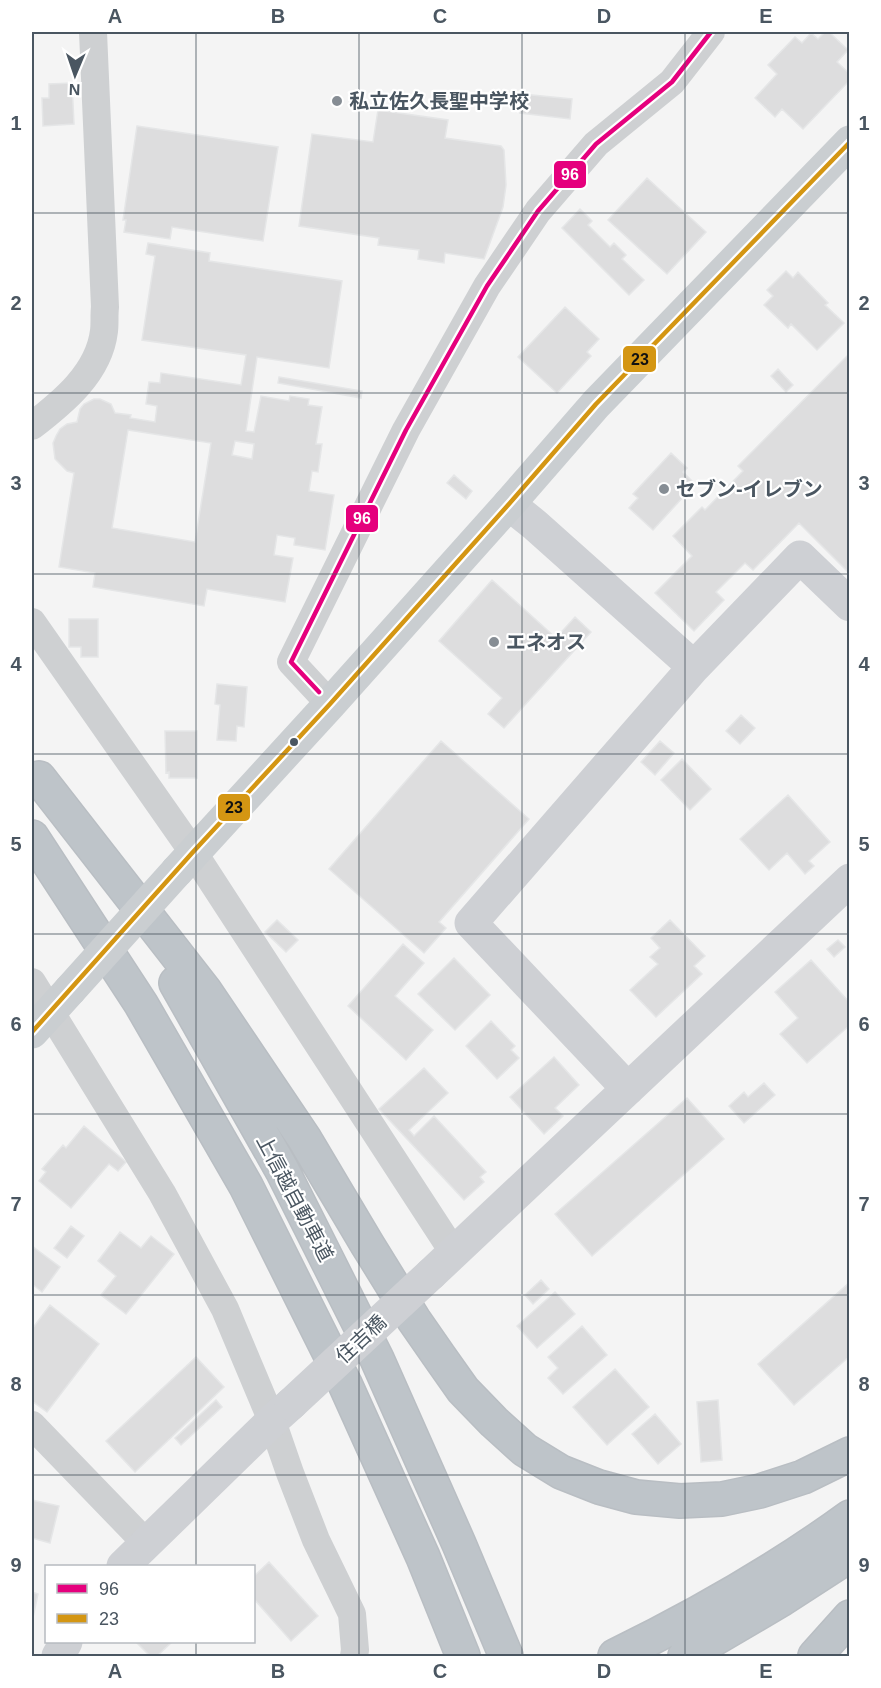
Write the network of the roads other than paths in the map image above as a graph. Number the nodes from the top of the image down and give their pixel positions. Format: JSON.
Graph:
{"nodes":[{"id":1,"x":93,"y":32,"type":"edge"},
{"id":2,"x":711,"y":32,"type":"edge"},
{"id":3,"x":849,"y":142,"type":"edge"},
{"id":4,"x":32,"y":426,"type":"edge"},
{"id":5,"x":509,"y":504,"type":"junction"},
{"id":6,"x":849,"y":605,"type":"edge"},
{"id":7,"x":32,"y":622,"type":"edge"},
{"id":8,"x":694,"y":667,"type":"junction"},
{"id":9,"x":330,"y":704,"type":"junction"},
{"id":10,"x":35,"y":773,"type":"edge"},
{"id":11,"x":32,"y":837,"type":"edge"},
{"id":12,"x":185,"y":861,"type":"junction"},
{"id":13,"x":849,"y":880,"type":"edge"},
{"id":14,"x":32,"y":982,"type":"edge"},
{"id":15,"x":51,"y":1011,"type":"edge"},
{"id":16,"x":628,"y":1089,"type":"junction"},
{"id":17,"x":442,"y":1264,"type":"junction"},
{"id":18,"x":345,"y":1384,"type":"junction"},
{"id":19,"x":281,"y":1412,"type":"junction"},
{"id":20,"x":32,"y":1425,"type":"edge"},
{"id":21,"x":849,"y":1454,"type":"edge"},
{"id":22,"x":849,"y":1517,"type":"edge"},
{"id":23,"x":146,"y":1543,"type":"junction"},
{"id":24,"x":849,"y":1555,"type":"edge"},
{"id":25,"x":124,"y":1565,"type":"edge"},
{"id":26,"x":849,"y":1617,"type":"edge"},
{"id":27,"x":354,"y":1656,"type":"edge"},
{"id":28,"x":449,"y":1656,"type":"edge"},
{"id":29,"x":463,"y":1656,"type":"edge"},
{"id":30,"x":506,"y":1656,"type":"edge"},
{"id":31,"x":615,"y":1656,"type":"edge"},
{"id":32,"x":685,"y":1656,"type":"edge"},
{"id":33,"x":815,"y":1656,"type":"edge"}],
"edges":[{"from":1,"to":4,"type":"street"},
{"from":2,"to":9,"type":"street"},
{"from":3,"to":5,"type":"main road"},
{"from":5,"to":8,"type":"street"},
{"from":5,"to":9,"type":"main road"},
{"from":6,"to":8,"type":"street"},
{"from":7,"to":12,"type":"street"},
{"from":8,"to":16,"type":"street"},
{"from":9,"to":12,"type":"main road"},
{"from":10,"to":21,"type":"highway"},
{"from":10,"to":30,"type":"highway","name":"上信越自動車道"},
{"from":11,"to":18,"type":"highway","name":"上信越自動車道"},
{"from":12,"to":15,"type":"main road","bridge":true},
{"from":12,"to":17,"type":"street"},
{"from":13,"to":16,"type":"street","name":"住吉橋"},
{"from":14,"to":15,"type":"street"},
{"from":15,"to":19,"type":"street"},
{"from":16,"to":17,"type":"street","name":"住吉橋"},
{"from":17,"to":19,"type":"street","name":"住吉橋","bridge":true},
{"from":18,"to":28,"type":"highway"},
{"from":18,"to":29,"type":"highway","name":"上信越自動車道"},
{"from":19,"to":23,"type":"street","name":"住吉橋"},
{"from":19,"to":27,"type":"street"},
{"from":20,"to":23,"type":"street"},
{"from":22,"to":31,"type":"highway"},
{"from":23,"to":25,"type":"street","name":"住吉橋"},
{"from":24,"to":32,"type":"highway"},
{"from":26,"to":33,"type":"highway"}]}
